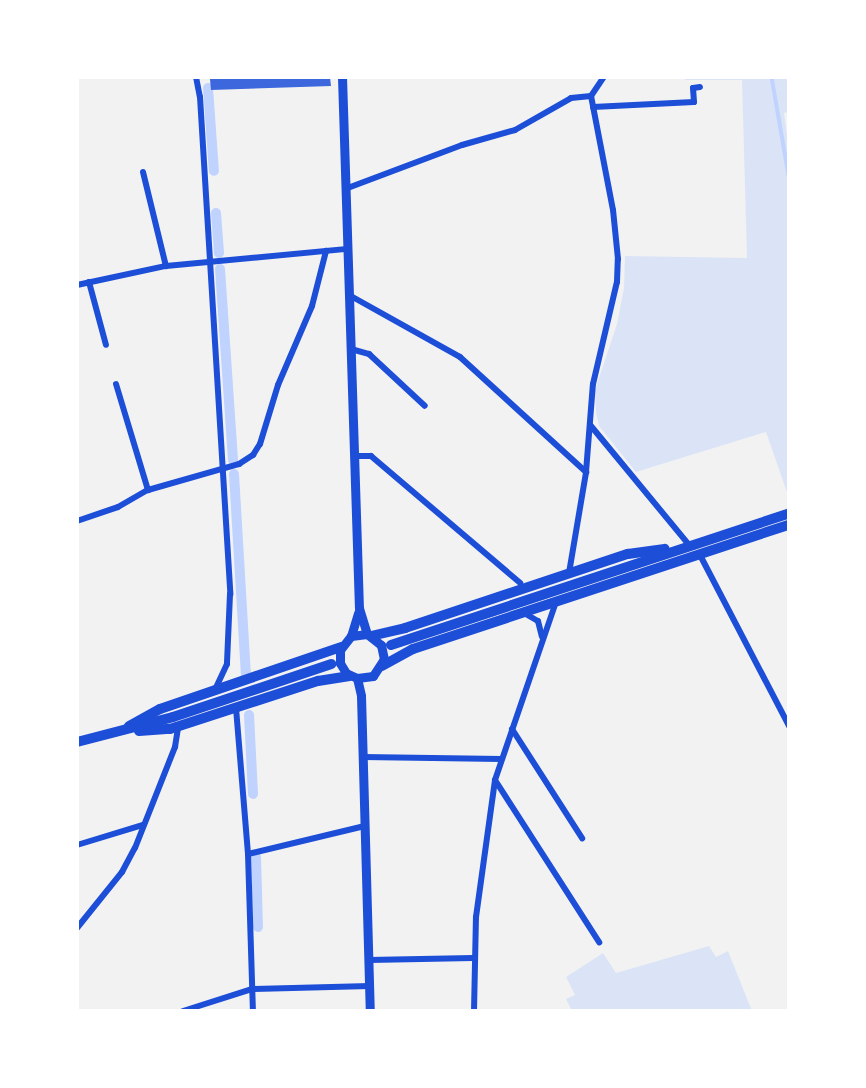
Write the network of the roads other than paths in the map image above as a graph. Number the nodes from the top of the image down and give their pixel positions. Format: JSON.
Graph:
{"nodes":[{"id":1,"x":196,"y":77,"type":"edge"},
{"id":2,"x":342,"y":77,"type":"edge"},
{"id":3,"x":604,"y":77,"type":"edge"},
{"id":4,"x":699,"y":87,"type":"dead end"},
{"id":5,"x":591,"y":96,"type":"junction"},
{"id":6,"x":593,"y":107,"type":"junction"},
{"id":7,"x":143,"y":172,"type":"dead end"},
{"id":8,"x":345,"y":189,"type":"junction"},
{"id":9,"x":347,"y":250,"type":"junction"},
{"id":10,"x":326,"y":251,"type":"junction"},
{"id":11,"x":209,"y":261,"type":"junction"},
{"id":12,"x":166,"y":266,"type":"junction"},
{"id":13,"x":89,"y":282,"type":"junction"},
{"id":14,"x":77,"y":285,"type":"edge"},
{"id":15,"x":349,"y":295,"type":"junction"},
{"id":16,"x":106,"y":345,"type":"dead end"},
{"id":17,"x":351,"y":349,"type":"junction"},
{"id":18,"x":116,"y":384,"type":"dead end"},
{"id":19,"x":425,"y":406,"type":"dead end"},
{"id":20,"x":591,"y":426,"type":"junction"},
{"id":21,"x":354,"y":456,"type":"junction"},
{"id":22,"x":223,"y":468,"type":"junction"},
{"id":23,"x":586,"y":472,"type":"junction"},
{"id":24,"x":148,"y":490,"type":"junction"},
{"id":25,"x":789,"y":513,"type":"edge"},
{"id":26,"x":77,"y":521,"type":"edge"},
{"id":27,"x":789,"y":525,"type":"edge"},
{"id":28,"x":690,"y":546,"type":"junction"},
{"id":29,"x":700,"y":555,"type":"junction"},
{"id":30,"x":569,"y":573,"type":"junction"},
{"id":31,"x":520,"y":583,"type":"dead end"},
{"id":32,"x":556,"y":602,"type":"junction"},
{"id":33,"x":359,"y":608,"type":"junction"},
{"id":34,"x":524,"y":612,"type":"junction"},
{"id":35,"x":369,"y":635,"type":"junction"},
{"id":36,"x":351,"y":636,"type":"junction"},
{"id":37,"x":542,"y":639,"type":"junction"},
{"id":38,"x":391,"y":645,"type":"dead end"},
{"id":39,"x":341,"y":647,"type":"junction"},
{"id":40,"x":227,"y":664,"type":"junction"},
{"id":41,"x":331,"y":664,"type":"dead end"},
{"id":42,"x":382,"y":666,"type":"junction"},
{"id":43,"x":358,"y":677,"type":"junction"},
{"id":44,"x":240,"y":682,"type":"junction"},
{"id":45,"x":214,"y":691,"type":"junction"},
{"id":46,"x":236,"y":708,"type":"junction"},
{"id":47,"x":789,"y":726,"type":"edge"},
{"id":48,"x":178,"y":727,"type":"junction"},
{"id":49,"x":512,"y":729,"type":"junction"},
{"id":50,"x":120,"y":731,"type":"junction"},
{"id":51,"x":77,"y":742,"type":"edge"},
{"id":52,"x":363,"y":757,"type":"junction"},
{"id":53,"x":501,"y":759,"type":"junction"},
{"id":54,"x":495,"y":780,"type":"junction"},
{"id":55,"x":143,"y":825,"type":"junction"},
{"id":56,"x":365,"y":826,"type":"junction"},
{"id":57,"x":582,"y":838,"type":"dead end"},
{"id":58,"x":77,"y":845,"type":"edge"},
{"id":59,"x":247,"y":854,"type":"junction"},
{"id":60,"x":77,"y":928,"type":"edge"},
{"id":61,"x":599,"y":942,"type":"dead end"},
{"id":62,"x":473,"y":958,"type":"junction"},
{"id":63,"x":369,"y":960,"type":"junction"},
{"id":64,"x":370,"y":986,"type":"junction"},
{"id":65,"x":252,"y":989,"type":"junction"},
{"id":66,"x":183,"y":1011,"type":"edge"},
{"id":67,"x":253,"y":1011,"type":"edge"},
{"id":68,"x":370,"y":1011,"type":"edge"},
{"id":69,"x":474,"y":1011,"type":"edge"}],
"edges":[{"from":1,"to":11,"type":"street"},
{"from":2,"to":8,"type":"main road"},
{"from":3,"to":5,"type":"street"},
{"from":4,"to":6,"type":"street"},
{"from":5,"to":6,"type":"street"},
{"from":5,"to":8,"type":"street"},
{"from":6,"to":20,"type":"street"},
{"from":7,"to":12,"type":"street"},
{"from":8,"to":9,"type":"main road"},
{"from":9,"to":10,"type":"street"},
{"from":9,"to":15,"type":"main road"},
{"from":10,"to":11,"type":"street"},
{"from":10,"to":22,"type":"street"},
{"from":11,"to":12,"type":"street"},
{"from":11,"to":22,"type":"street"},
{"from":12,"to":13,"type":"street"},
{"from":13,"to":14,"type":"street"},
{"from":13,"to":16,"type":"street"},
{"from":15,"to":17,"type":"main road"},
{"from":15,"to":23,"type":"street"},
{"from":17,"to":19,"type":"street"},
{"from":17,"to":21,"type":"main road"},
{"from":18,"to":24,"type":"street"},
{"from":20,"to":23,"type":"street"},
{"from":20,"to":28,"type":"street"},
{"from":21,"to":31,"type":"street"},
{"from":21,"to":33,"type":"main road"},
{"from":22,"to":24,"type":"street"},
{"from":22,"to":40,"type":"street"},
{"from":23,"to":30,"type":"street"},
{"from":24,"to":26,"type":"street"},
{"from":25,"to":28,"type":"main road"},
{"from":27,"to":29,"type":"main road"},
{"from":28,"to":30,"type":"main road"},
{"from":28,"to":38,"type":"main road"},
{"from":29,"to":32,"type":"main road"},
{"from":29,"to":47,"type":"street"},
{"from":30,"to":35,"type":"main road"},
{"from":32,"to":34,"type":"main road"},
{"from":32,"to":37,"type":"street"},
{"from":33,"to":35,"type":"main road"},
{"from":33,"to":36,"type":"main road"},
{"from":34,"to":37,"type":"street"},
{"from":34,"to":42,"type":"main road"},
{"from":35,"to":36,"type":"main road"},
{"from":35,"to":42,"type":"main road"},
{"from":36,"to":39,"type":"main road"},
{"from":37,"to":49,"type":"street"},
{"from":39,"to":43,"type":"main road"},
{"from":39,"to":44,"type":"main road"},
{"from":40,"to":44,"type":"street"},
{"from":40,"to":45,"type":"street"},
{"from":41,"to":50,"type":"main road"},
{"from":42,"to":43,"type":"main road"},
{"from":43,"to":46,"type":"main road"},
{"from":43,"to":52,"type":"main road"},
{"from":44,"to":45,"type":"main road"},
{"from":45,"to":50,"type":"main road"},
{"from":46,"to":48,"type":"main road"},
{"from":46,"to":59,"type":"street"},
{"from":48,"to":50,"type":"main road"},
{"from":48,"to":55,"type":"street"},
{"from":49,"to":53,"type":"street"},
{"from":49,"to":57,"type":"street"},
{"from":50,"to":51,"type":"main road"},
{"from":52,"to":53,"type":"street"},
{"from":52,"to":56,"type":"main road"},
{"from":53,"to":54,"type":"street"},
{"from":54,"to":61,"type":"street"},
{"from":54,"to":62,"type":"street"},
{"from":55,"to":58,"type":"street"},
{"from":55,"to":60,"type":"street"},
{"from":56,"to":59,"type":"street"},
{"from":56,"to":63,"type":"main road"},
{"from":59,"to":65,"type":"street"},
{"from":62,"to":63,"type":"street"},
{"from":62,"to":69,"type":"street"},
{"from":63,"to":64,"type":"main road"},
{"from":64,"to":65,"type":"street"},
{"from":64,"to":68,"type":"main road"},
{"from":65,"to":66,"type":"street"},
{"from":65,"to":67,"type":"street"}]}
